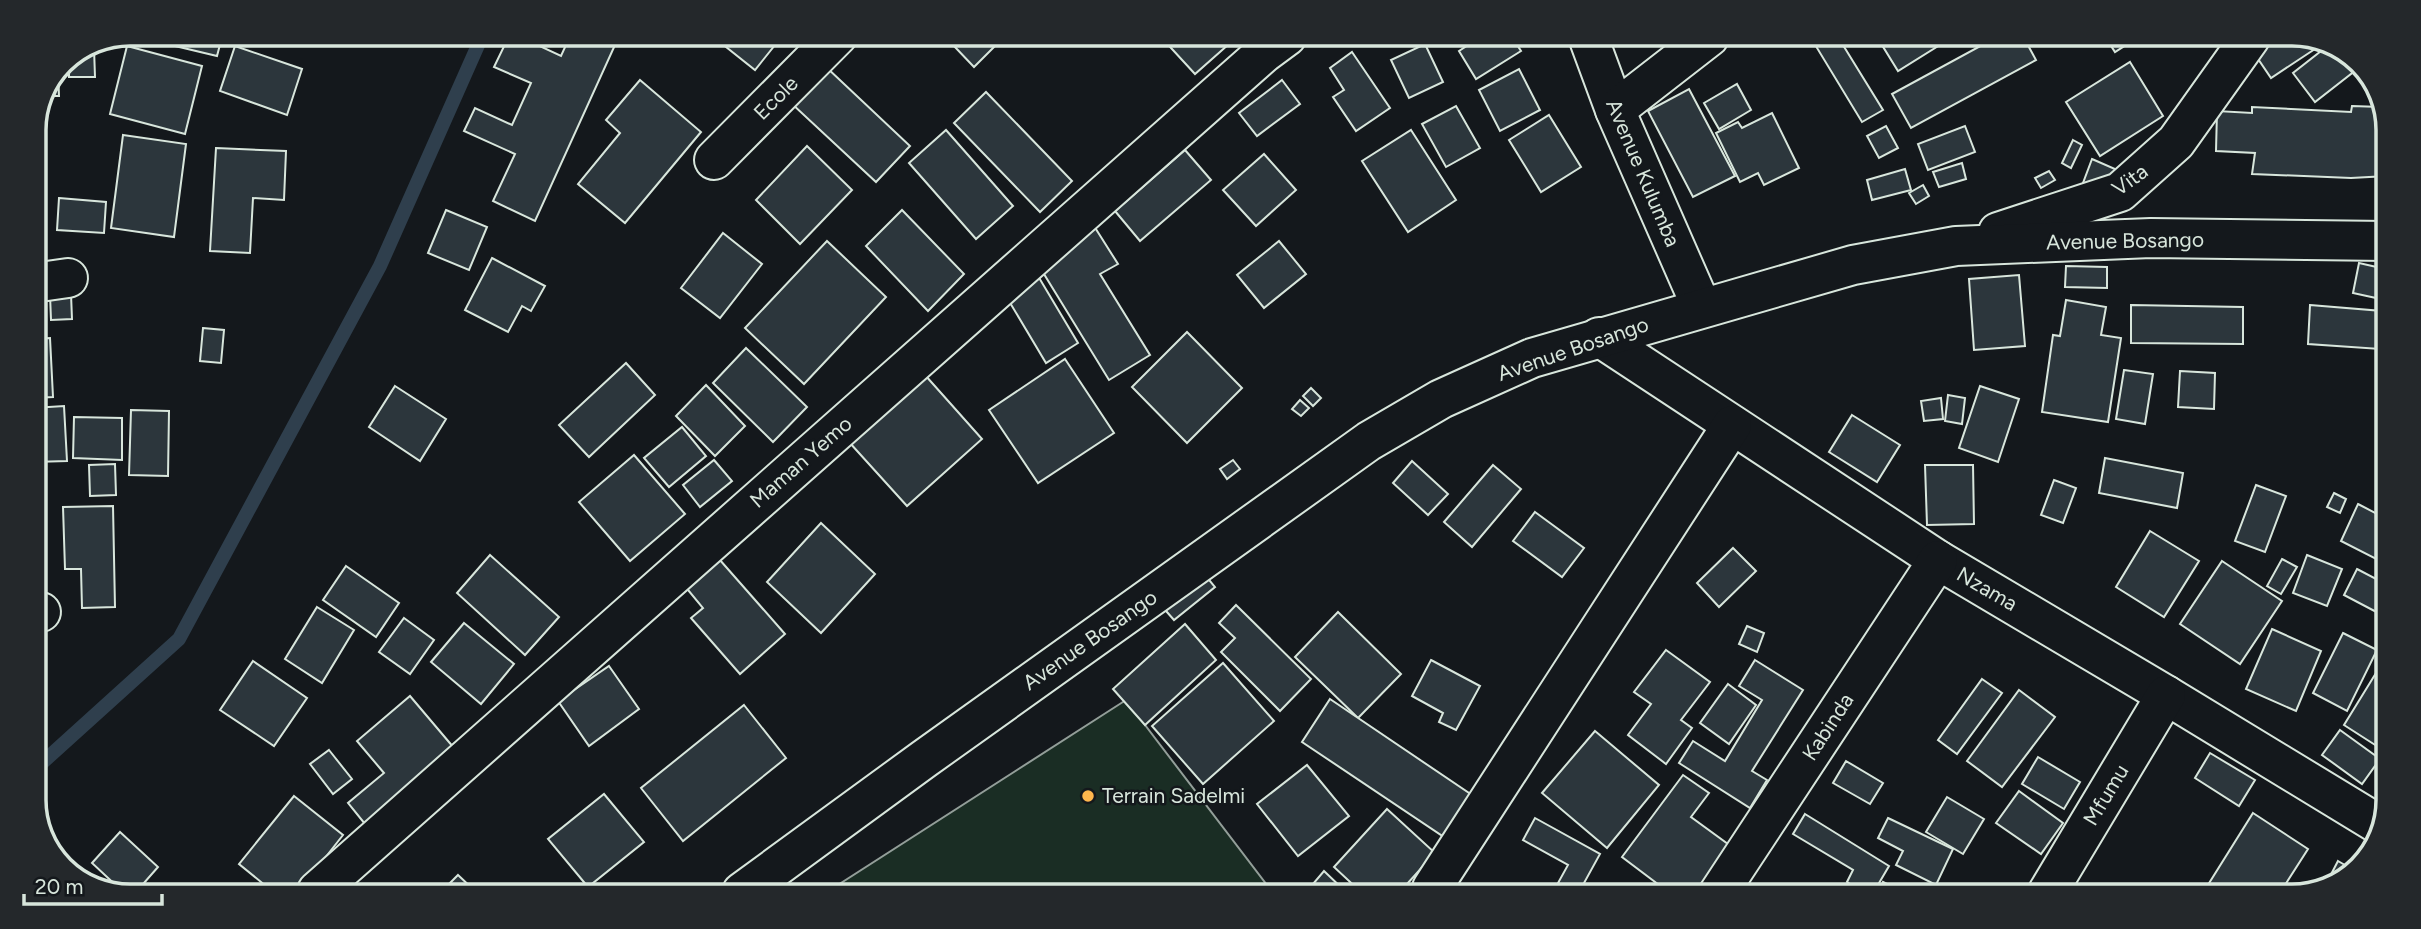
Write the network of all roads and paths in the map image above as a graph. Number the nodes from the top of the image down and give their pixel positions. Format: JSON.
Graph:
{"nodes":[{"id":1,"x":827,"y":46,"type":"edge"},
{"id":2,"x":1273,"y":46,"type":"edge"},
{"id":3,"x":1591,"y":46,"type":"edge"},
{"id":4,"x":1697,"y":46,"type":"edge"},
{"id":5,"x":2244,"y":46,"type":"edge"},
{"id":6,"x":1615,"y":110,"type":"junction"},
{"id":7,"x":714,"y":160,"type":"dead end"},
{"id":8,"x":2375,"y":241,"type":"edge"},
{"id":9,"x":1956,"y":246,"type":"junction"},
{"id":10,"x":1702,"y":307,"type":"junction"},
{"id":11,"x":1600,"y":337,"type":"junction"},
{"id":12,"x":1732,"y":425,"type":"junction"},
{"id":13,"x":1938,"y":560,"type":"junction"},
{"id":14,"x":2166,"y":695,"type":"junction"},
{"id":15,"x":2373,"y":821,"type":"edge"},
{"id":16,"x":325,"y":884,"type":"edge"},
{"id":17,"x":753,"y":884,"type":"edge"},
{"id":18,"x":1435,"y":884,"type":"edge"},
{"id":19,"x":1725,"y":884,"type":"edge"},
{"id":20,"x":2053,"y":884,"type":"edge"}],
"edges":[{"from":1,"to":7,"type":"street","name":"Ecole"},
{"from":2,"to":16,"type":"street","name":"Maman Yemo"},
{"from":3,"to":6,"type":"street","name":"Avenue Kulumba"},
{"from":4,"to":6,"type":"street"},
{"from":5,"to":9,"type":"street","name":"Vita"},
{"from":6,"to":10,"type":"street","name":"Avenue Kulumba"},
{"from":8,"to":9,"type":"street","name":"Avenue Bosango"},
{"from":9,"to":10,"type":"street","name":"Avenue Bosango"},
{"from":10,"to":11,"type":"street","name":"Avenue Bosango"},
{"from":11,"to":12,"type":"street","name":"Nzama"},
{"from":11,"to":17,"type":"street","name":"Avenue Bosango"},
{"from":12,"to":13,"type":"street","name":"Nzama"},
{"from":12,"to":18,"type":"street"},
{"from":13,"to":14,"type":"street","name":"Nzama"},
{"from":13,"to":19,"type":"street","name":"Kabinda"},
{"from":14,"to":15,"type":"street","name":"Nzama"},
{"from":14,"to":20,"type":"street","name":"Mfumu"}]}
